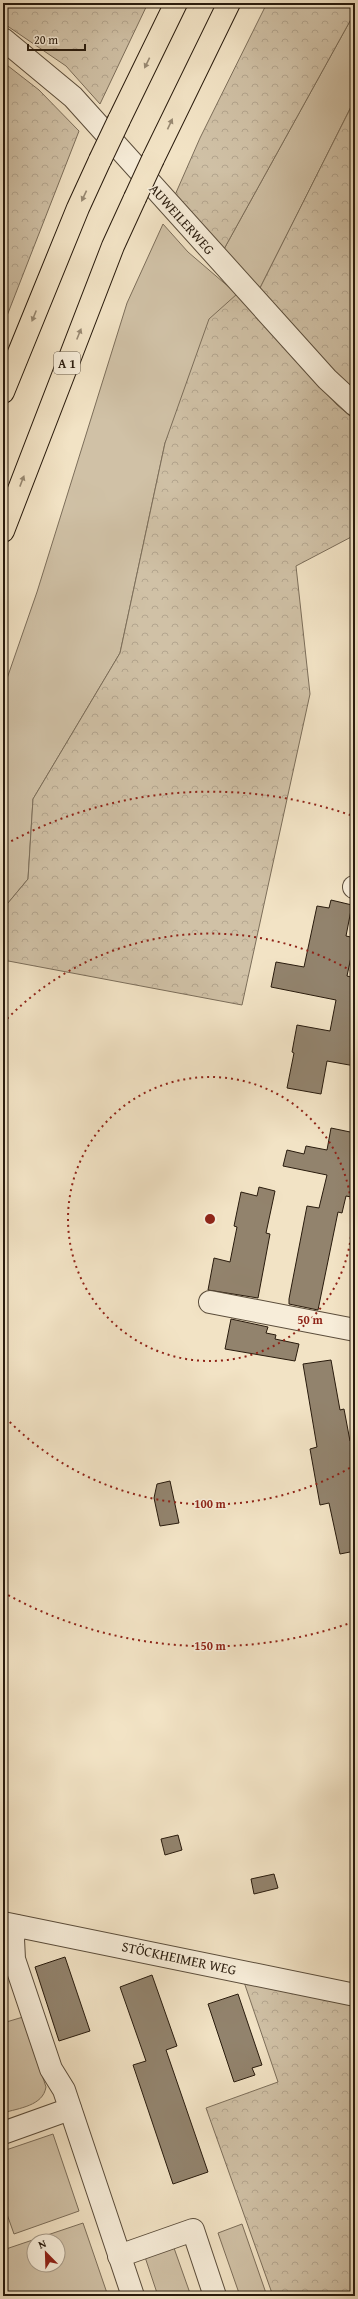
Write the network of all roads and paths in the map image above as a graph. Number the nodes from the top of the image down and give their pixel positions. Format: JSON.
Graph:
{"nodes":[{"id":1,"x":176,"y":3,"type":"edge"},
{"id":2,"x":228,"y":3,"type":"edge"},
{"id":3,"x":3,"y":39,"type":"edge"},
{"id":4,"x":3,"y":392,"type":"edge"},
{"id":5,"x":355,"y":405,"type":"edge"},
{"id":6,"x":3,"y":531,"type":"edge"},
{"id":7,"x":210,"y":1302,"type":"dead end"},
{"id":8,"x":355,"y":1330,"type":"edge"},
{"id":9,"x":10,"y":1925,"type":"edge"},
{"id":10,"x":355,"y":1995,"type":"edge"},
{"id":11,"x":70,"y":2108,"type":"junction"},
{"id":12,"x":3,"y":2133,"type":"edge"},
{"id":13,"x":119,"y":2256,"type":"junction"},
{"id":14,"x":133,"y":2296,"type":"edge"},
{"id":15,"x":215,"y":2296,"type":"edge"}],
"edges":[{"from":1,"to":4,"type":"highway","one_way":true,"bridge":true},
{"from":6,"to":2,"type":"highway","number":"A 1","one_way":true,"bridge":true},
{"from":3,"to":5,"type":"street","name":"AUWEILERWEG"},
{"from":7,"to":8,"type":"street"},
{"from":9,"to":10,"type":"street","name":"STÖCKHEIMER WEG"},
{"from":9,"to":11,"type":"street"},
{"from":11,"to":12,"type":"street"},
{"from":11,"to":13,"type":"street"},
{"from":13,"to":14,"type":"street"},
{"from":13,"to":15,"type":"street"}]}
